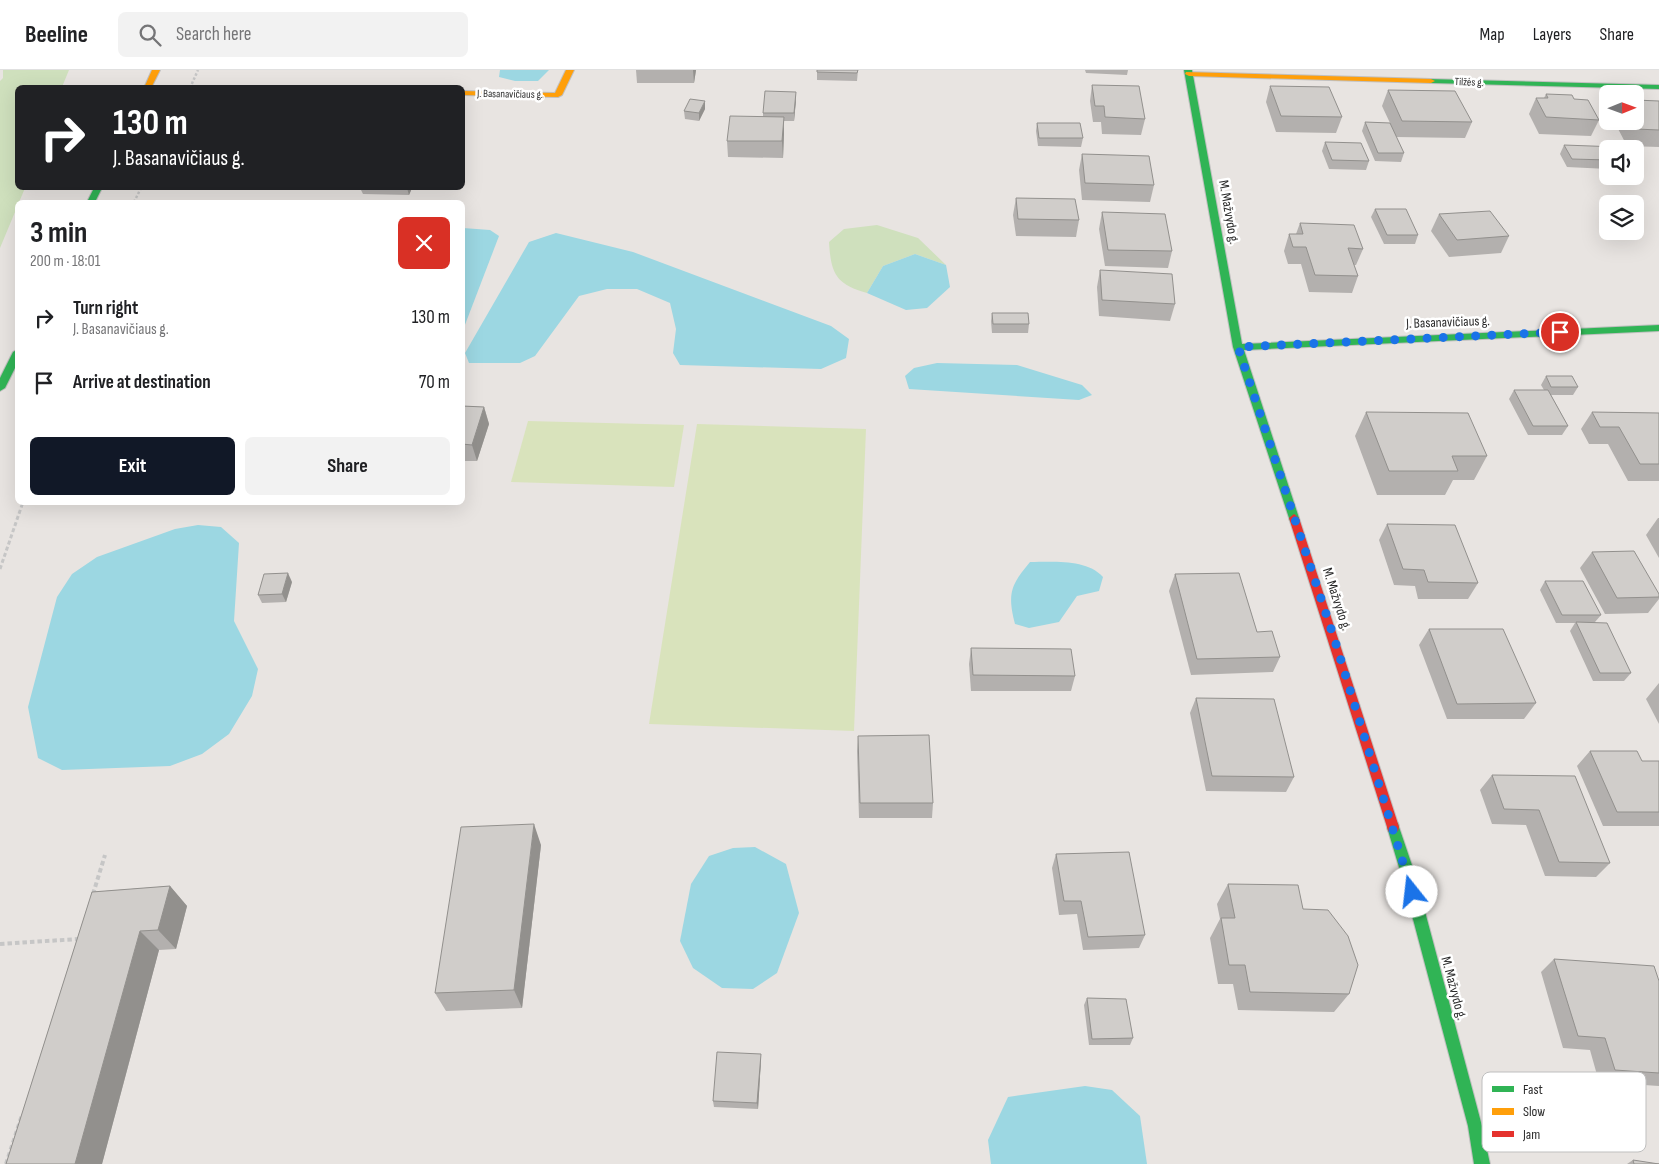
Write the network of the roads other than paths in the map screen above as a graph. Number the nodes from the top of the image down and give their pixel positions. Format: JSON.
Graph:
{"nodes":[{"id":1,"x":156,"y":70,"type":"edge"},
{"id":2,"x":570,"y":70,"type":"edge"},
{"id":3,"x":1188,"y":72,"type":"edge"},
{"id":4,"x":148,"y":85,"type":"edge"},
{"id":5,"x":1659,"y":87,"type":"edge"},
{"id":6,"x":465,"y":93,"type":"edge"},
{"id":7,"x":1659,"y":328,"type":"edge"},
{"id":8,"x":1238,"y":347,"type":"junction"},
{"id":9,"x":15,"y":358,"type":"edge"},
{"id":10,"x":0,"y":388,"type":"edge"},
{"id":11,"x":1482,"y":1164,"type":"edge"}],
"edges":[{"from":1,"to":4,"type":"street"},
{"from":2,"to":6,"type":"street","name":"J. Basanavičiaus g."},
{"from":3,"to":5,"type":"street","name":"Tilžės g."},
{"from":3,"to":8,"type":"street","name":"M. Mažvydo g."},
{"from":7,"to":8,"type":"street","name":"J. Basanavičiaus g."},
{"from":8,"to":11,"type":"street","name":"M. Mažvydo g."},
{"from":9,"to":10,"type":"street"}]}
